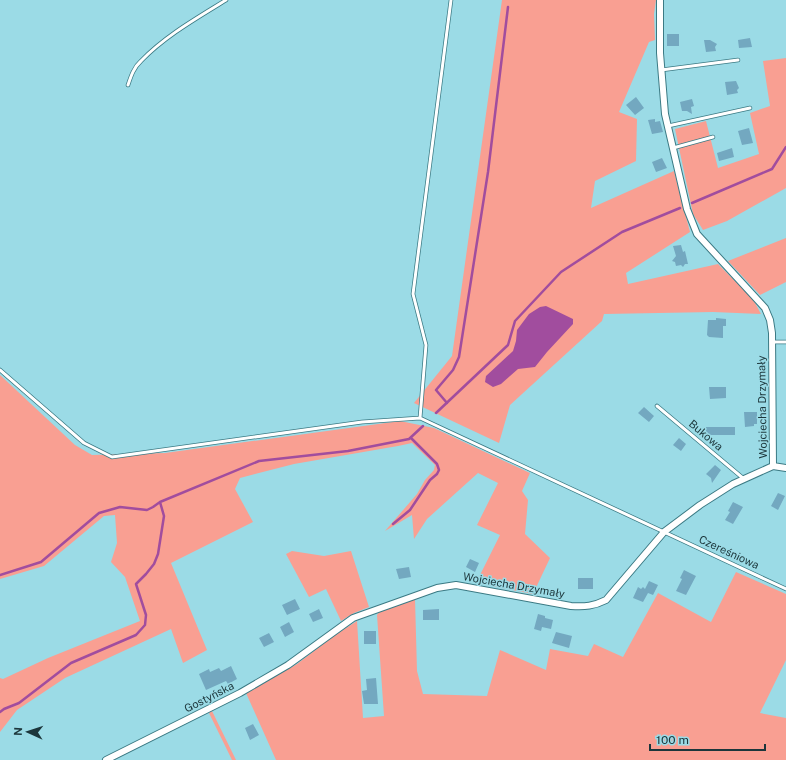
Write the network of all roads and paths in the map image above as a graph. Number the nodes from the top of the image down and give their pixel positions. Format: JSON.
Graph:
{"nodes":[{"id":1,"x":226,"y":0,"type":"edge"},
{"id":2,"x":451,"y":0,"type":"edge"},
{"id":3,"x":660,"y":0,"type":"edge"},
{"id":4,"x":738,"y":60,"type":"dead end"},
{"id":5,"x":661,"y":70,"type":"junction"},
{"id":6,"x":128,"y":85,"type":"dead end"},
{"id":7,"x":750,"y":108,"type":"dead end"},
{"id":8,"x":668,"y":126,"type":"junction"},
{"id":9,"x":713,"y":137,"type":"dead end"},
{"id":10,"x":673,"y":148,"type":"junction"},
{"id":11,"x":771,"y":342,"type":"junction"},
{"id":12,"x":786,"y":342,"type":"edge"},
{"id":13,"x":0,"y":370,"type":"edge"},
{"id":14,"x":657,"y":406,"type":"dead end"},
{"id":15,"x":420,"y":418,"type":"junction"},
{"id":16,"x":773,"y":466,"type":"junction"},
{"id":17,"x":786,"y":468,"type":"edge"},
{"id":18,"x":744,"y":479,"type":"junction"},
{"id":19,"x":664,"y":532,"type":"junction"},
{"id":20,"x":786,"y":589,"type":"edge"},
{"id":21,"x":317,"y":645,"type":"joint"},
{"id":22,"x":106,"y":760,"type":"edge"}],
"edges":[{"from":1,"to":6,"type":"lane"},
{"from":2,"to":15,"type":"lane"},
{"from":3,"to":5,"type":"street","name":"Wojciecha Drzymały"},
{"from":4,"to":5,"type":"lane"},
{"from":5,"to":8,"type":"street","name":"Wojciecha Drzymały"},
{"from":7,"to":8,"type":"lane"},
{"from":8,"to":10,"type":"street","name":"Wojciecha Drzymały"},
{"from":9,"to":10,"type":"lane"},
{"from":10,"to":11,"type":"street","name":"Wojciecha Drzymały"},
{"from":11,"to":12,"type":"lane"},
{"from":11,"to":16,"type":"street","name":"Wojciecha Drzymały"},
{"from":13,"to":15,"type":"lane"},
{"from":14,"to":18,"type":"lane","name":"Bukowa"},
{"from":15,"to":19,"type":"lane","name":"Czereśniowa"},
{"from":16,"to":17,"type":"street"},
{"from":16,"to":18,"type":"street","name":"Wojciecha Drzymały"},
{"from":18,"to":19,"type":"street","name":"Wojciecha Drzymały"},
{"from":19,"to":20,"type":"lane","name":"Czereśniowa"},
{"from":19,"to":21,"type":"street","name":"Wojciecha Drzymały"},
{"from":21,"to":22,"type":"street","name":"Gostyńska"}]}
